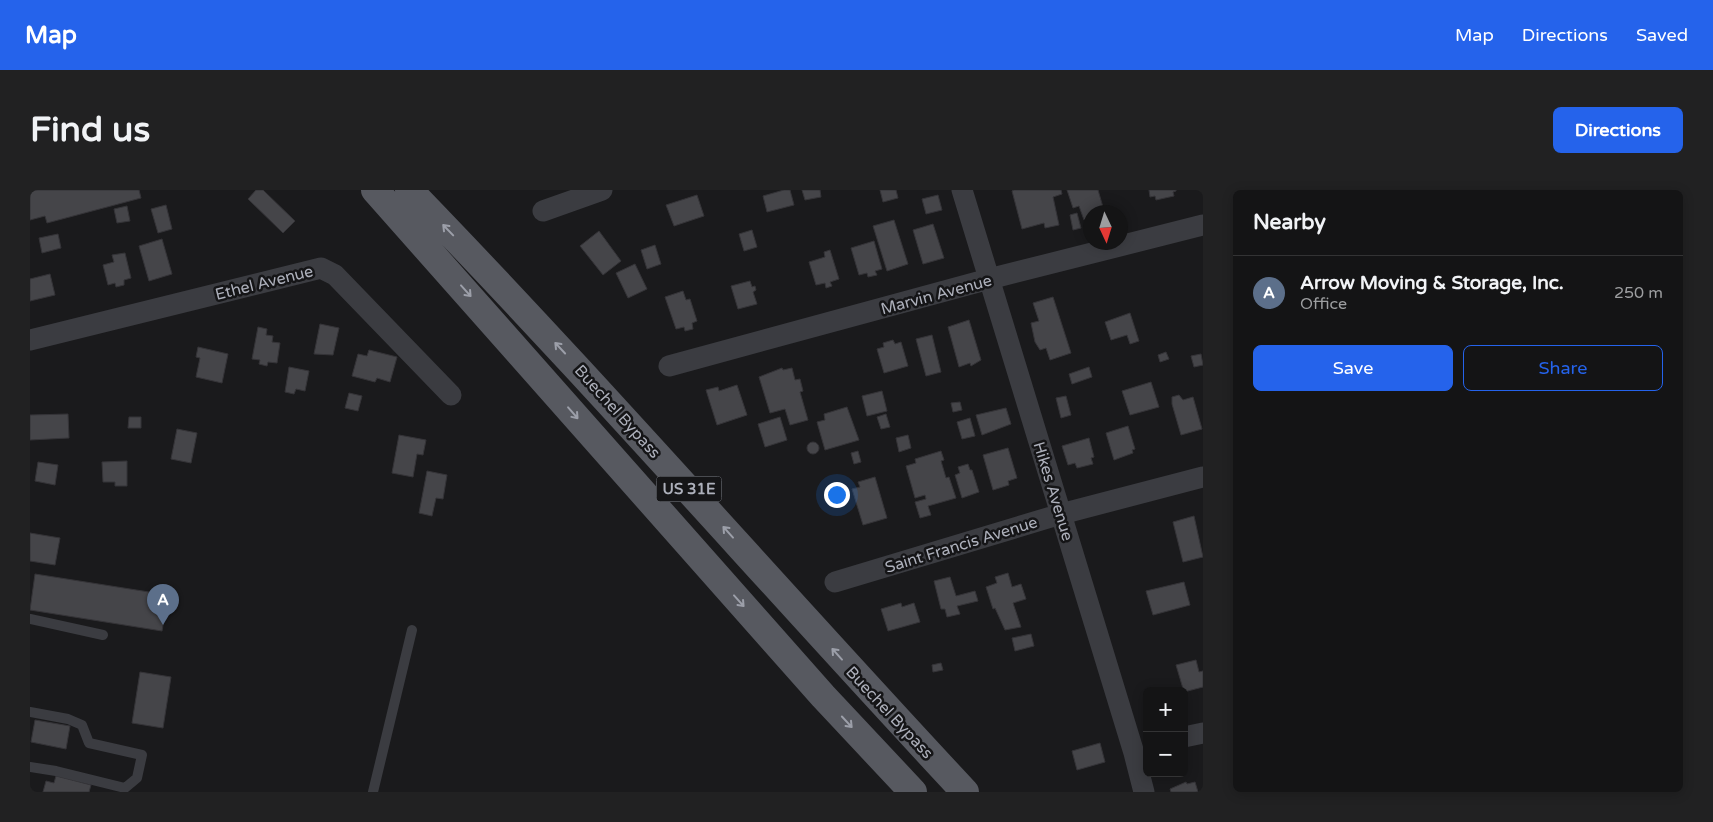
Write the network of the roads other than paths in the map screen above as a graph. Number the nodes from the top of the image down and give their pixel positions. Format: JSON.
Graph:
{"nodes":[{"id":1,"x":375,"y":190,"type":"edge"},
{"id":2,"x":409,"y":190,"type":"edge"},
{"id":3,"x":602,"y":190,"type":"edge"},
{"id":4,"x":962,"y":190,"type":"edge"},
{"id":5,"x":543,"y":211,"type":"dead end"},
{"id":6,"x":1203,"y":225,"type":"edge"},
{"id":7,"x":989,"y":279,"type":"junction"},
{"id":8,"x":30,"y":340,"type":"edge"},
{"id":9,"x":669,"y":366,"type":"dead end"},
{"id":10,"x":451,"y":395,"type":"dead end"},
{"id":11,"x":1203,"y":477,"type":"edge"},
{"id":12,"x":1061,"y":514,"type":"junction"},
{"id":13,"x":836,"y":582,"type":"dead end"},
{"id":14,"x":30,"y":619,"type":"edge"},
{"id":15,"x":412,"y":630,"type":"dead end"},
{"id":16,"x":103,"y":635,"type":"dead end"},
{"id":17,"x":30,"y":712,"type":"edge"},
{"id":18,"x":1203,"y":732,"type":"edge"},
{"id":19,"x":1188,"y":736,"type":"edge"},
{"id":20,"x":1140,"y":750,"type":"edge"},
{"id":21,"x":30,"y":767,"type":"edge"},
{"id":22,"x":373,"y":792,"type":"edge"},
{"id":23,"x":913,"y":792,"type":"edge"},
{"id":24,"x":965,"y":792,"type":"edge"},
{"id":25,"x":1144,"y":792,"type":"edge"}],
"edges":[{"from":1,"to":23,"type":"main road","number":"US 31E","one_way":true},
{"from":24,"to":2,"type":"main road","name":"Buechel Bypass","number":"US 31E","one_way":true},
{"from":3,"to":5,"type":"street"},
{"from":4,"to":7,"type":"street","name":"Hikes Avenue"},
{"from":6,"to":7,"type":"street","name":"Marvin Avenue"},
{"from":7,"to":9,"type":"street","name":"Marvin Avenue"},
{"from":7,"to":12,"type":"street","name":"Hikes Avenue"},
{"from":8,"to":10,"type":"street","name":"Ethel Avenue"},
{"from":11,"to":12,"type":"street","name":"Saint Francis Avenue"},
{"from":12,"to":13,"type":"street","name":"Saint Francis Avenue"},
{"from":12,"to":20,"type":"street","name":"Hikes Avenue"},
{"from":14,"to":16,"type":"lane"},
{"from":15,"to":22,"type":"lane"},
{"from":17,"to":21,"type":"lane"},
{"from":18,"to":19,"type":"street"},
{"from":20,"to":25,"type":"street","name":"Hikes Avenue"}]}
